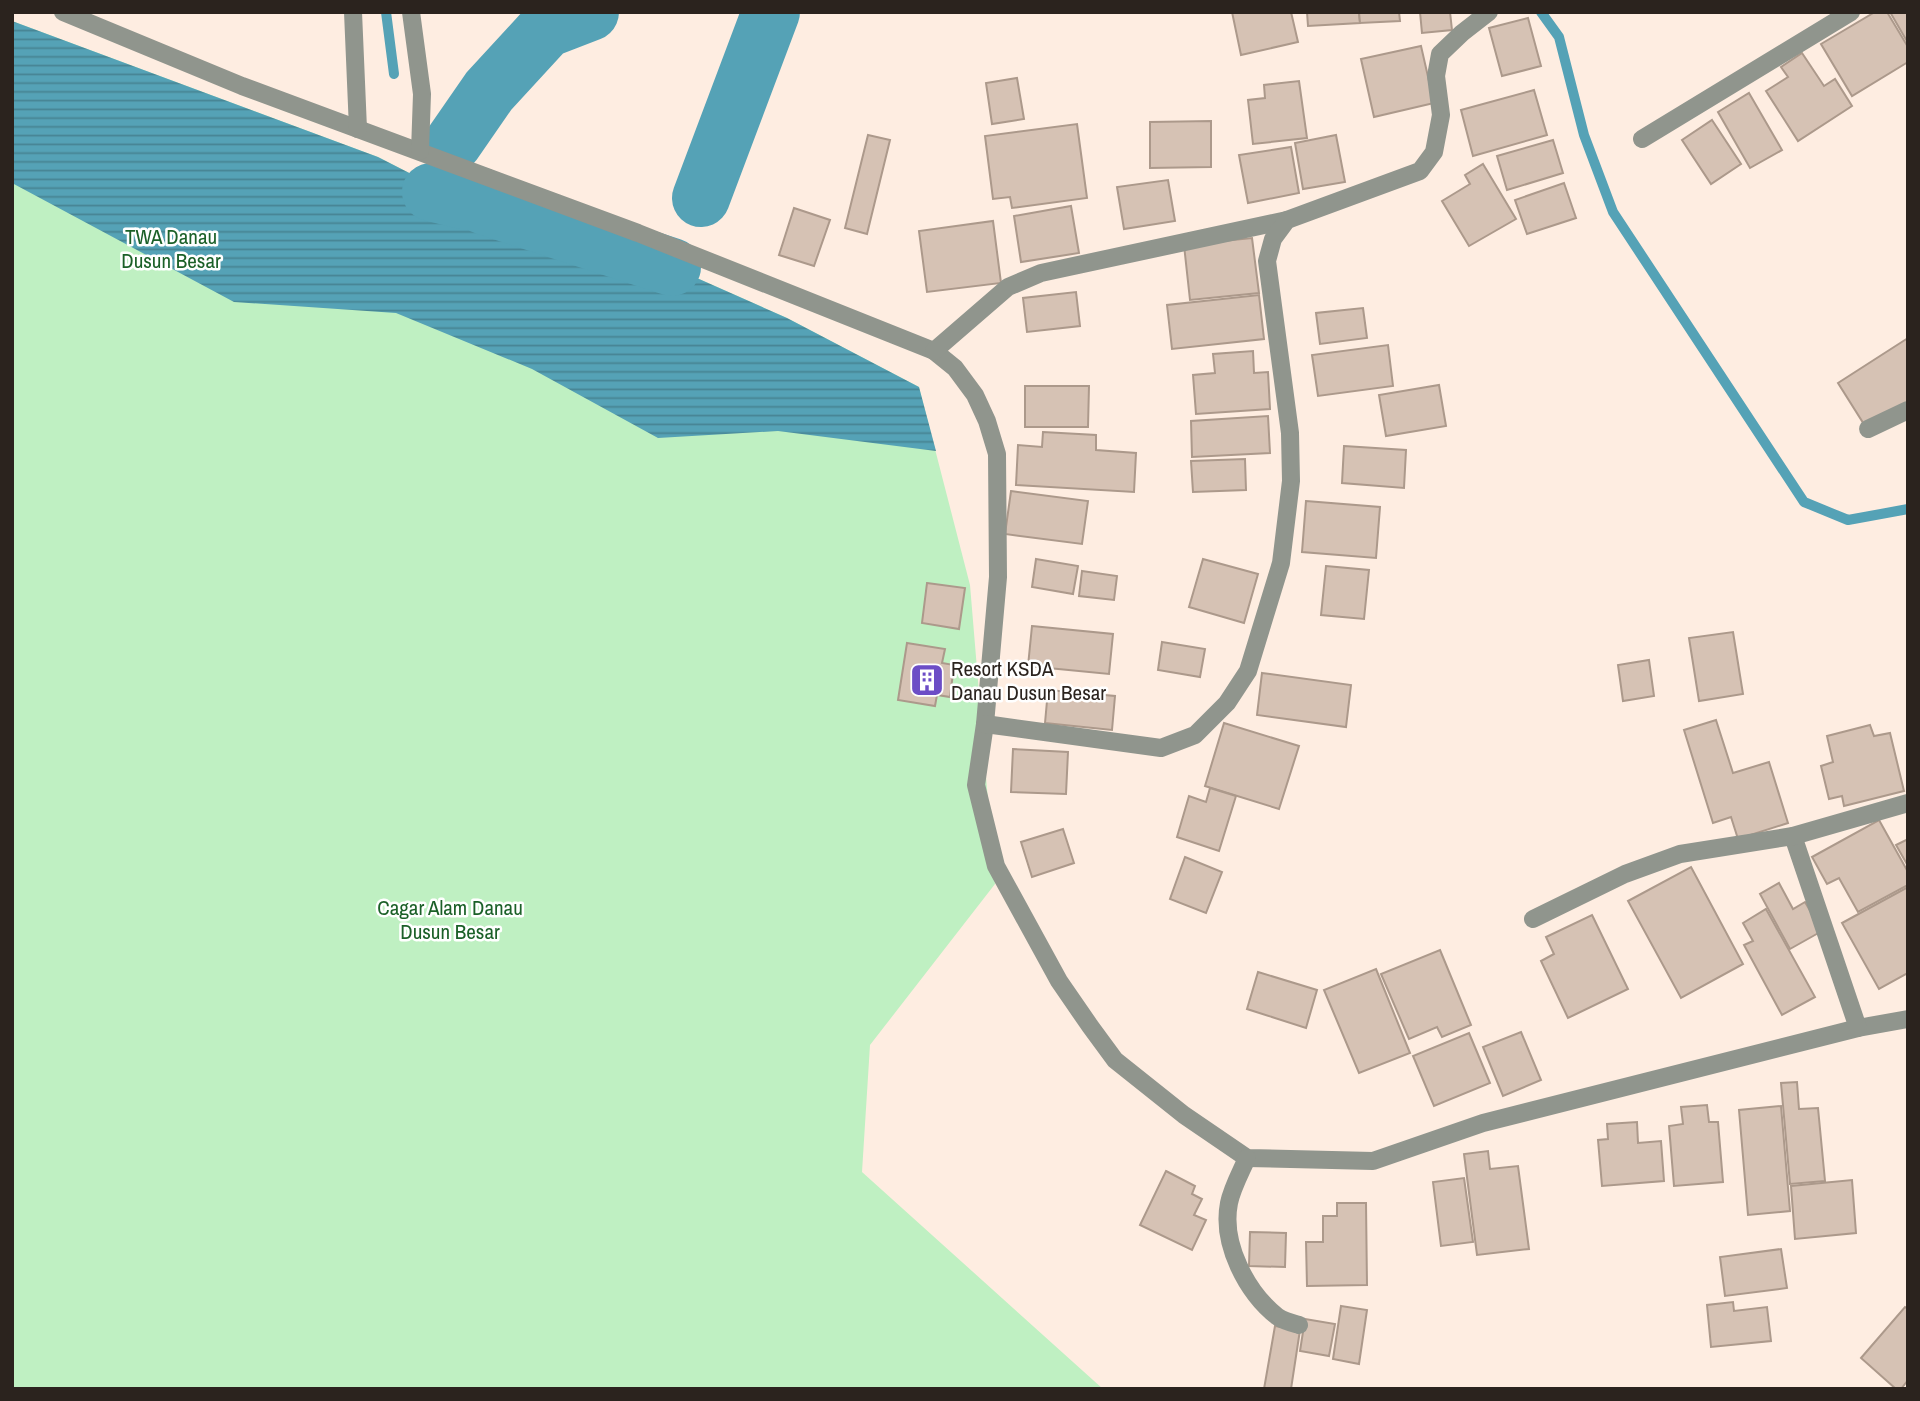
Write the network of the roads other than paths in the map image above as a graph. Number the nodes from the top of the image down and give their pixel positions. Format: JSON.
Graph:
{"nodes":[{"id":1,"x":63,"y":12,"type":"edge"},
{"id":2,"x":354,"y":12,"type":"edge"},
{"id":3,"x":411,"y":12,"type":"edge"},
{"id":4,"x":1489,"y":12,"type":"edge"},
{"id":5,"x":1851,"y":12,"type":"edge"},
{"id":6,"x":363,"y":130,"type":"junction"},
{"id":7,"x":1642,"y":139,"type":"dead end"},
{"id":8,"x":421,"y":145,"type":"junction"},
{"id":9,"x":1287,"y":220,"type":"junction"},
{"id":10,"x":934,"y":351,"type":"junction"},
{"id":11,"x":1908,"y":410,"type":"edge"},
{"id":12,"x":1868,"y":429,"type":"dead end"},
{"id":13,"x":985,"y":724,"type":"junction"},
{"id":14,"x":1908,"y":803,"type":"edge"},
{"id":15,"x":1793,"y":836,"type":"junction"},
{"id":16,"x":1533,"y":919,"type":"dead end"},
{"id":17,"x":1908,"y":1019,"type":"edge"},
{"id":18,"x":1858,"y":1028,"type":"junction"},
{"id":19,"x":1247,"y":1158,"type":"junction"},
{"id":20,"x":1299,"y":1325,"type":"dead end"}],
"edges":[{"from":1,"to":6,"type":"street"},
{"from":2,"to":6,"type":"street"},
{"from":3,"to":8,"type":"street"},
{"from":4,"to":9,"type":"street"},
{"from":5,"to":7,"type":"street"},
{"from":6,"to":8,"type":"street"},
{"from":8,"to":10,"type":"street"},
{"from":9,"to":10,"type":"street"},
{"from":9,"to":13,"type":"street"},
{"from":10,"to":13,"type":"street"},
{"from":11,"to":12,"type":"street"},
{"from":13,"to":19,"type":"street"},
{"from":14,"to":15,"type":"street"},
{"from":15,"to":16,"type":"street"},
{"from":15,"to":18,"type":"street"},
{"from":17,"to":18,"type":"street"},
{"from":18,"to":19,"type":"street"},
{"from":19,"to":20,"type":"street"}]}
